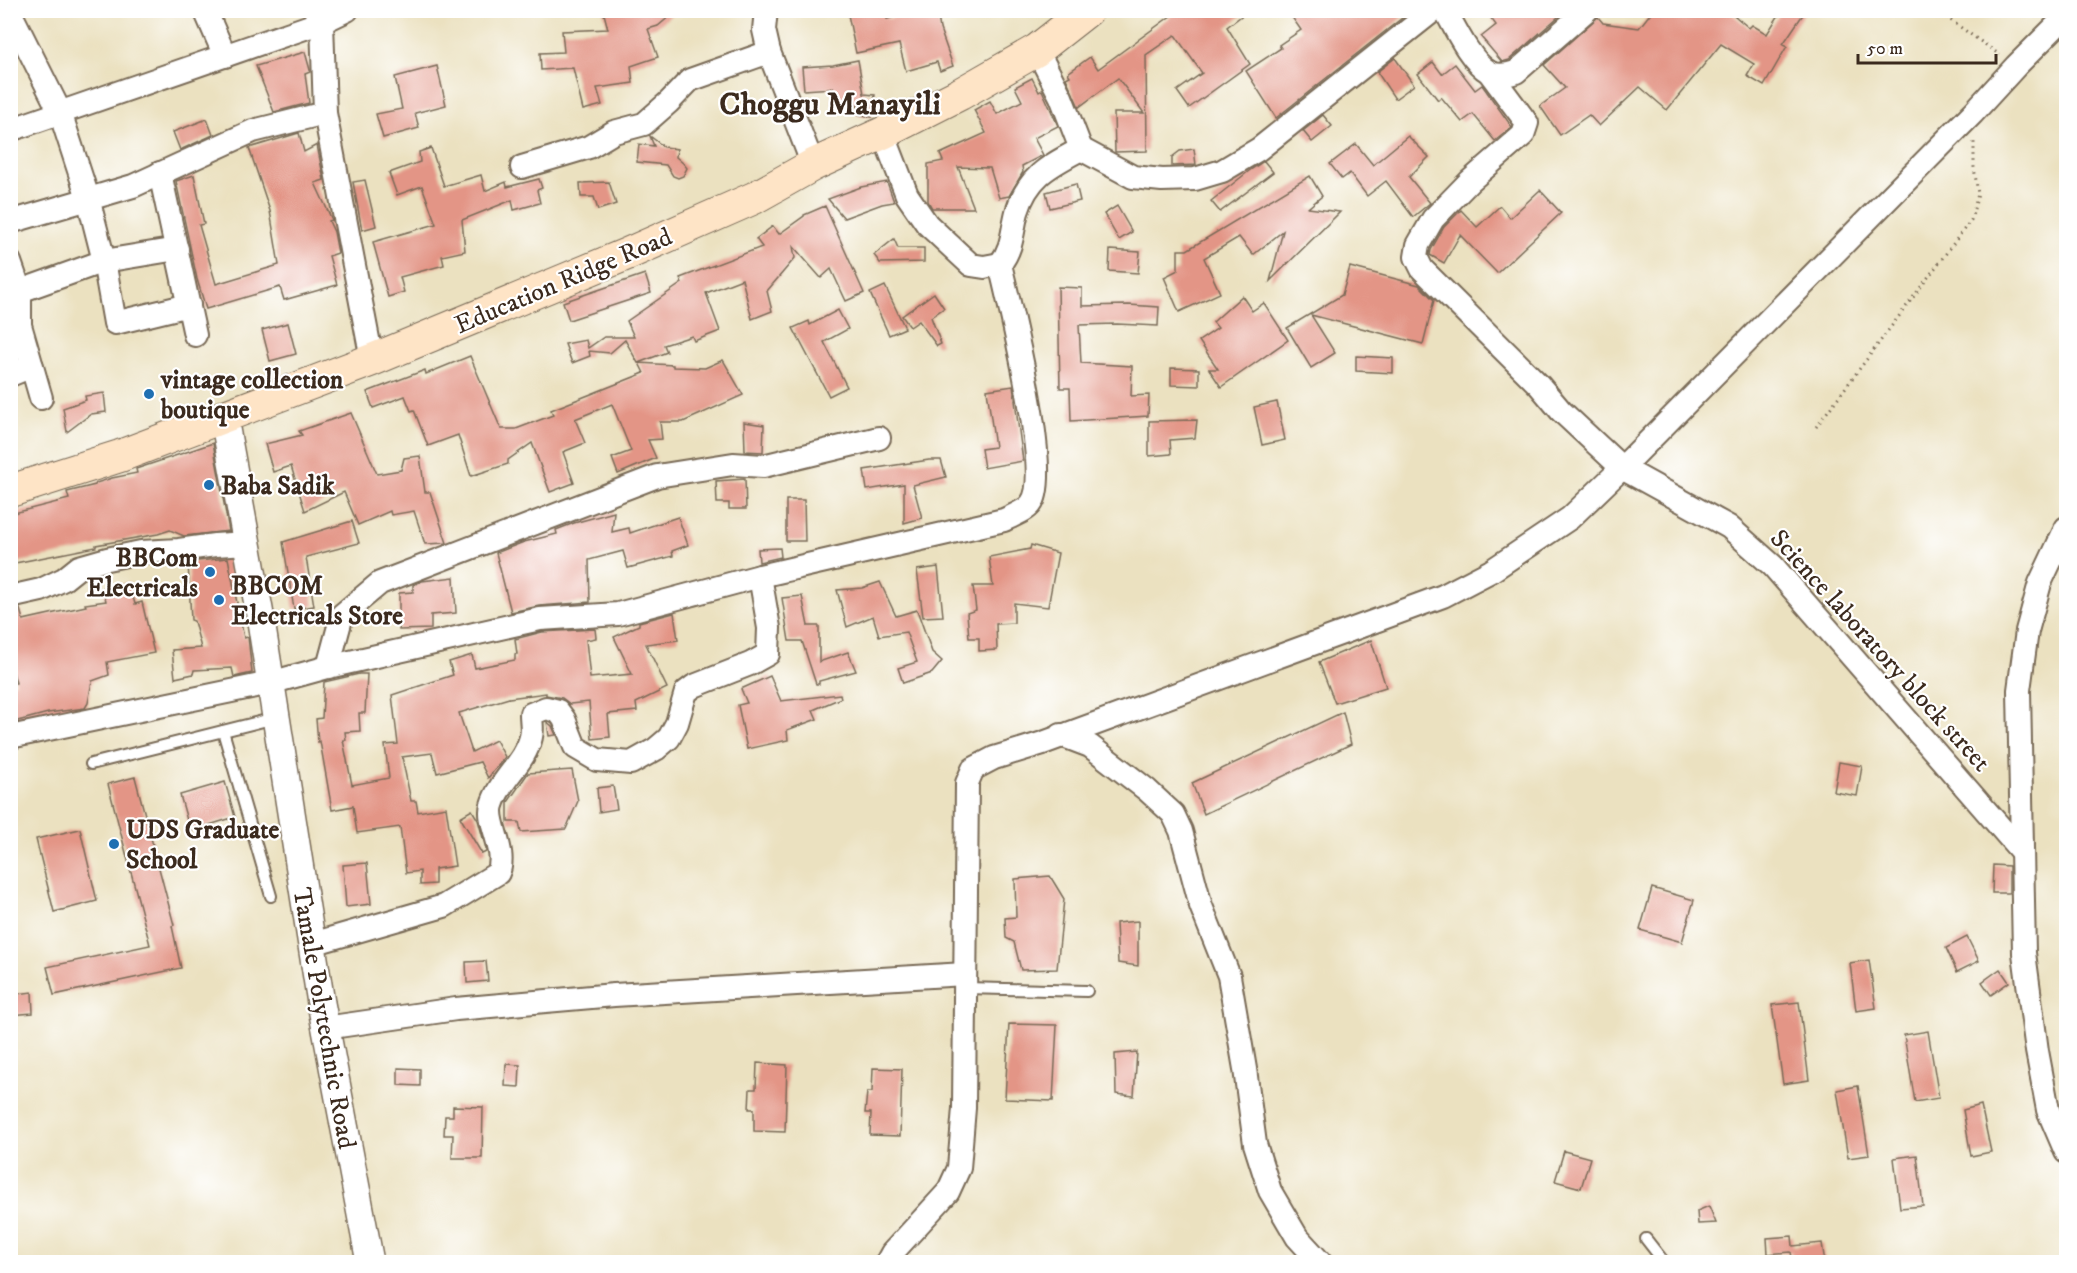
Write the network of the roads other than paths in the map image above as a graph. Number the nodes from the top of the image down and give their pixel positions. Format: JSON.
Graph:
{"nodes":[{"id":1,"x":204,"y":10,"type":"edge"},
{"id":2,"x":347,"y":10,"type":"edge"},
{"id":3,"x":766,"y":10,"type":"edge"},
{"id":4,"x":1088,"y":10,"type":"edge"},
{"id":5,"x":1434,"y":10,"type":"edge"},
{"id":6,"x":1445,"y":10,"type":"edge"},
{"id":7,"x":1587,"y":10,"type":"edge"},
{"id":8,"x":10,"y":12,"type":"edge"},
{"id":9,"x":319,"y":16,"type":"edge"},
{"id":10,"x":2067,"y":16,"type":"edge"},
{"id":11,"x":16,"y":35,"type":"edge"},
{"id":12,"x":1037,"y":50,"type":"junction"},
{"id":13,"x":769,"y":52,"type":"junction"},
{"id":14,"x":225,"y":56,"type":"junction"},
{"id":15,"x":1489,"y":72,"type":"junction"},
{"id":16,"x":60,"y":112,"type":"junction"},
{"id":17,"x":325,"y":113,"type":"junction"},
{"id":18,"x":10,"y":130,"type":"edge"},
{"id":19,"x":883,"y":134,"type":"junction"},
{"id":20,"x":1081,"y":149,"type":"junction"},
{"id":21,"x":813,"y":165,"type":"junction"},
{"id":22,"x":522,"y":167,"type":"dead end"},
{"id":23,"x":160,"y":173,"type":"junction"},
{"id":24,"x":88,"y":198,"type":"junction"},
{"id":25,"x":10,"y":222,"type":"edge"},
{"id":26,"x":177,"y":249,"type":"junction"},
{"id":27,"x":104,"y":261,"type":"junction"},
{"id":28,"x":10,"y":262,"type":"edge"},
{"id":29,"x":1000,"y":264,"type":"junction"},
{"id":30,"x":17,"y":300,"type":"edge"},
{"id":31,"x":189,"y":305,"type":"junction"},
{"id":32,"x":195,"y":335,"type":"dead end"},
{"id":33,"x":372,"y":360,"type":"junction"},
{"id":34,"x":32,"y":366,"type":"junction"},
{"id":35,"x":10,"y":375,"type":"edge"},
{"id":36,"x":41,"y":398,"type":"dead end"},
{"id":37,"x":224,"y":418,"type":"junction"},
{"id":38,"x":879,"y":438,"type":"dead end"},
{"id":39,"x":1622,"y":468,"type":"junction"},
{"id":40,"x":10,"y":491,"type":"edge"},
{"id":41,"x":2067,"y":528,"type":"edge"},
{"id":42,"x":247,"y":543,"type":"junction"},
{"id":43,"x":760,"y":576,"type":"junction"},
{"id":44,"x":10,"y":597,"type":"edge"},
{"id":45,"x":327,"y":667,"type":"junction"},
{"id":46,"x":270,"y":683,"type":"junction"},
{"id":47,"x":275,"y":718,"type":"junction"},
{"id":48,"x":223,"y":731,"type":"junction"},
{"id":49,"x":1060,"y":735,"type":"junction"},
{"id":50,"x":10,"y":737,"type":"edge"},
{"id":51,"x":91,"y":764,"type":"dead end"},
{"id":52,"x":2021,"y":852,"type":"junction"},
{"id":53,"x":271,"y":896,"type":"dead end"},
{"id":54,"x":312,"y":944,"type":"junction"},
{"id":55,"x":965,"y":981,"type":"junction"},
{"id":56,"x":1087,"y":991,"type":"dead end"},
{"id":57,"x":325,"y":1028,"type":"junction"},
{"id":58,"x":2057,"y":1112,"type":"edge"},
{"id":59,"x":2067,"y":1152,"type":"edge"},
{"id":60,"x":1646,"y":1239,"type":"dead end"},
{"id":61,"x":370,"y":1263,"type":"edge"},
{"id":62,"x":887,"y":1263,"type":"edge"},
{"id":63,"x":1320,"y":1263,"type":"edge"},
{"id":64,"x":1664,"y":1263,"type":"edge"}],
"edges":[{"from":1,"to":14,"type":"street"},
{"from":2,"to":9,"type":"street"},
{"from":3,"to":13,"type":"street"},
{"from":4,"to":12,"type":"main road","name":"Education Ridge Road"},
{"from":5,"to":20,"type":"street"},
{"from":6,"to":15,"type":"street"},
{"from":7,"to":15,"type":"street"},
{"from":8,"to":11,"type":"street"},
{"from":9,"to":14,"type":"street"},
{"from":9,"to":17,"type":"street"},
{"from":10,"to":39,"type":"street"},
{"from":11,"to":16,"type":"street"},
{"from":12,"to":19,"type":"main road","name":"Education Ridge Road"},
{"from":12,"to":20,"type":"street"},
{"from":13,"to":21,"type":"street"},
{"from":13,"to":22,"type":"street"},
{"from":14,"to":16,"type":"street"},
{"from":15,"to":39,"type":"street","name":"Science laboratory block street"},
{"from":16,"to":18,"type":"street"},
{"from":16,"to":24,"type":"street"},
{"from":17,"to":23,"type":"street"},
{"from":17,"to":33,"type":"street"},
{"from":19,"to":21,"type":"main road","name":"Education Ridge Road"},
{"from":19,"to":29,"type":"street"},
{"from":20,"to":29,"type":"street"},
{"from":21,"to":33,"type":"main road","name":"Education Ridge Road"},
{"from":23,"to":24,"type":"street"},
{"from":23,"to":26,"type":"street"},
{"from":24,"to":25,"type":"street"},
{"from":24,"to":27,"type":"street"},
{"from":26,"to":27,"type":"street"},
{"from":26,"to":31,"type":"street"},
{"from":27,"to":30,"type":"street"},
{"from":27,"to":31,"type":"street"},
{"from":28,"to":30,"type":"street"},
{"from":29,"to":43,"type":"street"},
{"from":30,"to":34,"type":"street"},
{"from":31,"to":32,"type":"street"},
{"from":33,"to":37,"type":"main road","name":"Education Ridge Road"},
{"from":34,"to":35,"type":"street"},
{"from":34,"to":36,"type":"street"},
{"from":37,"to":40,"type":"main road","name":"Education Ridge Road"},
{"from":37,"to":42,"type":"street","name":"Tamale Polytechnic Road"},
{"from":38,"to":45,"type":"street"},
{"from":39,"to":49,"type":"street"},
{"from":39,"to":52,"type":"street","name":"Science laboratory block street"},
{"from":41,"to":52,"type":"street"},
{"from":42,"to":44,"type":"street"},
{"from":42,"to":46,"type":"street","name":"Tamale Polytechnic Road"},
{"from":43,"to":45,"type":"street"},
{"from":43,"to":54,"type":"street"},
{"from":45,"to":46,"type":"street"},
{"from":46,"to":47,"type":"street","name":"Tamale Polytechnic Road"},
{"from":46,"to":50,"type":"street"},
{"from":47,"to":48,"type":"lane"},
{"from":47,"to":54,"type":"street","name":"Tamale Polytechnic Road"},
{"from":48,"to":51,"type":"lane"},
{"from":48,"to":53,"type":"lane"},
{"from":49,"to":55,"type":"street"},
{"from":49,"to":63,"type":"street"},
{"from":52,"to":58,"type":"street"},
{"from":54,"to":57,"type":"street","name":"Tamale Polytechnic Road"},
{"from":55,"to":56,"type":"lane"},
{"from":55,"to":57,"type":"street"},
{"from":55,"to":62,"type":"street"},
{"from":57,"to":61,"type":"street","name":"Tamale Polytechnic Road"},
{"from":58,"to":59,"type":"street"},
{"from":60,"to":64,"type":"lane"}]}
